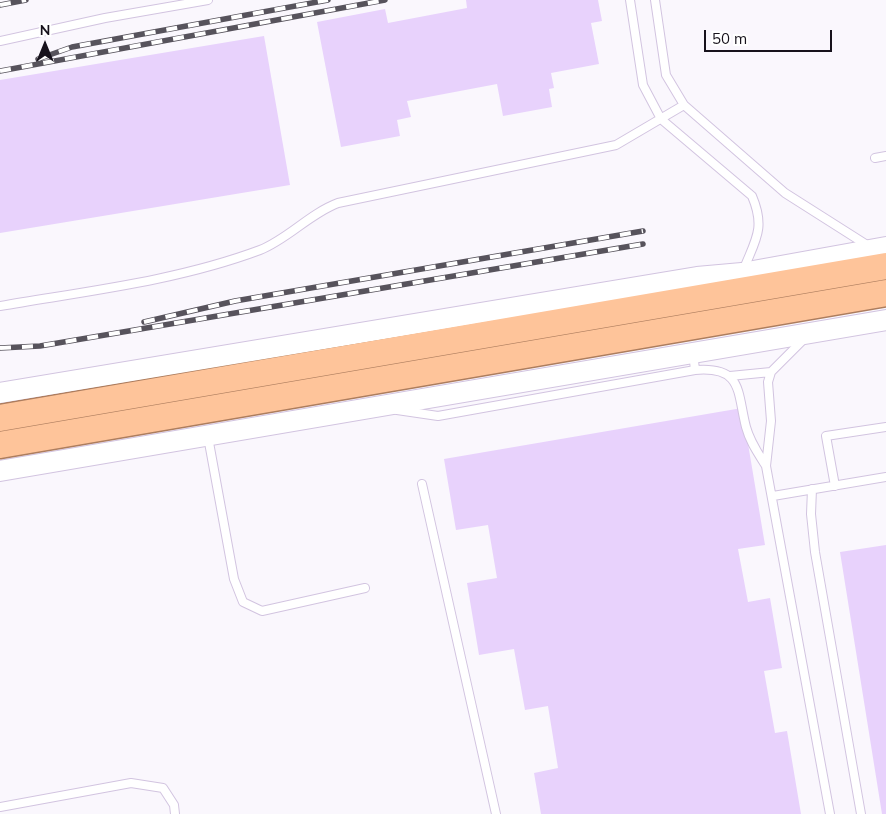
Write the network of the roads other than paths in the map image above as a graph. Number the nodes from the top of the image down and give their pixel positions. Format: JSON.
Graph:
{"nodes":[{"id":1,"x":208,"y":0,"type":"edge"},
{"id":2,"x":630,"y":0,"type":"edge"},
{"id":3,"x":655,"y":0,"type":"edge"},
{"id":4,"x":0,"y":41,"type":"edge"},
{"id":5,"x":684,"y":105,"type":"junction"},
{"id":6,"x":661,"y":119,"type":"junction"},
{"id":7,"x":886,"y":156,"type":"edge"},
{"id":8,"x":875,"y":158,"type":"dead end"},
{"id":9,"x":882,"y":254,"type":"edge"},
{"id":10,"x":742,"y":273,"type":"junction"},
{"id":11,"x":886,"y":293,"type":"edge"},
{"id":12,"x":0,"y":306,"type":"edge"},
{"id":13,"x":886,"y":320,"type":"edge"},
{"id":14,"x":810,"y":333,"type":"junction"},
{"id":15,"x":694,"y":361,"type":"junction"},
{"id":16,"x":771,"y":372,"type":"junction"},
{"id":17,"x":730,"y":376,"type":"junction"},
{"id":18,"x":0,"y":393,"type":"edge"},
{"id":19,"x":0,"y":418,"type":"edge"},
{"id":20,"x":886,"y":426,"type":"edge"},
{"id":21,"x":208,"y":436,"type":"junction"},
{"id":22,"x":0,"y":445,"type":"edge"},
{"id":23,"x":766,"y":466,"type":"junction"},
{"id":24,"x":0,"y":471,"type":"edge"},
{"id":25,"x":886,"y":477,"type":"edge"},
{"id":26,"x":422,"y":484,"type":"dead end"},
{"id":27,"x":835,"y":486,"type":"junction"},
{"id":28,"x":812,"y":489,"type":"junction"},
{"id":29,"x":773,"y":496,"type":"junction"},
{"id":30,"x":365,"y":588,"type":"dead end"},
{"id":31,"x":0,"y":806,"type":"edge"},
{"id":32,"x":175,"y":814,"type":"edge"},
{"id":33,"x":496,"y":814,"type":"edge"},
{"id":34,"x":830,"y":814,"type":"edge"},
{"id":35,"x":861,"y":814,"type":"edge"}],
"edges":[{"from":1,"to":4,"type":"lane"},
{"from":2,"to":6,"type":"lane"},
{"from":3,"to":5,"type":"lane"},
{"from":5,"to":6,"type":"lane"},
{"from":5,"to":9,"type":"lane"},
{"from":6,"to":10,"type":"lane"},
{"from":6,"to":12,"type":"lane"},
{"from":7,"to":8,"type":"lane"},
{"from":9,"to":10,"type":"street"},
{"from":9,"to":19,"type":"highway"},
{"from":10,"to":18,"type":"street"},
{"from":11,"to":22,"type":"highway"},
{"from":13,"to":14,"type":"street"},
{"from":14,"to":15,"type":"street"},
{"from":14,"to":16,"type":"lane"},
{"from":15,"to":17,"type":"lane"},
{"from":15,"to":21,"type":"street"},
{"from":16,"to":17,"type":"lane"},
{"from":16,"to":23,"type":"lane"},
{"from":17,"to":23,"type":"lane"},
{"from":20,"to":27,"type":"lane"},
{"from":21,"to":24,"type":"street"},
{"from":21,"to":30,"type":"lane"},
{"from":23,"to":29,"type":"lane"},
{"from":25,"to":27,"type":"lane"},
{"from":26,"to":33,"type":"lane"},
{"from":27,"to":28,"type":"lane"},
{"from":28,"to":29,"type":"lane"},
{"from":28,"to":35,"type":"lane"},
{"from":29,"to":34,"type":"lane"},
{"from":31,"to":32,"type":"lane"}]}
